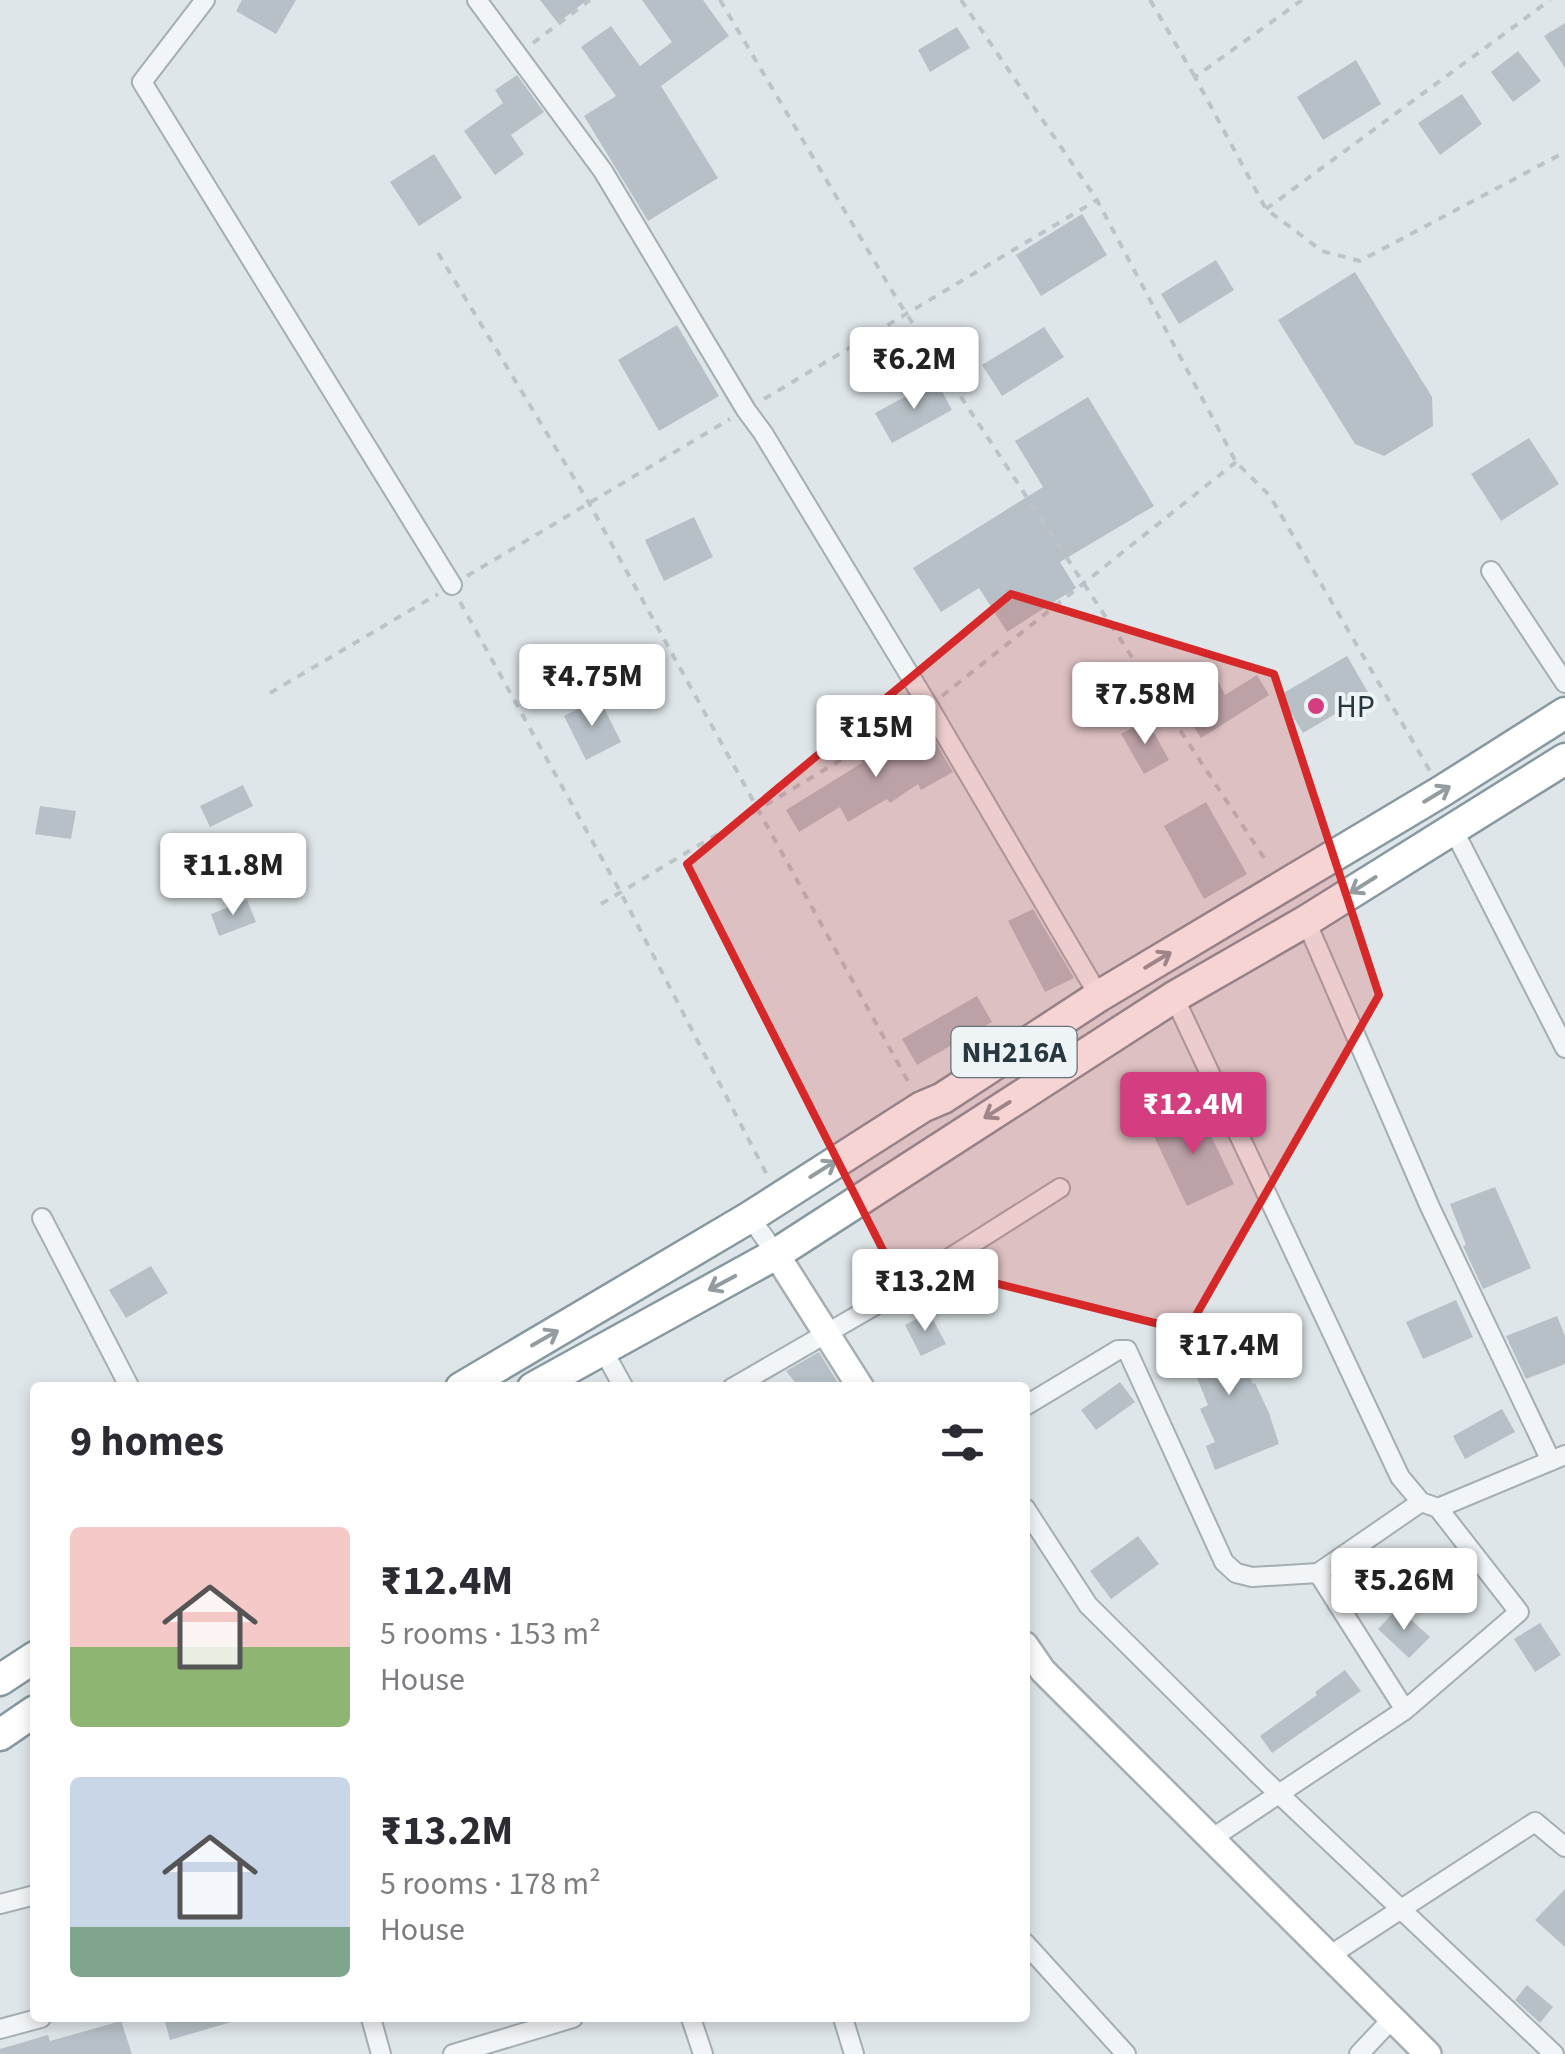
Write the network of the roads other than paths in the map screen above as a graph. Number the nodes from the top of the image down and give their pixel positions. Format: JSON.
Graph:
{"nodes":[{"id":1,"x":205,"y":0,"type":"edge"},
{"id":2,"x":476,"y":0,"type":"edge"},
{"id":3,"x":1491,"y":572,"type":"dead end"},
{"id":4,"x":452,"y":586,"type":"road end"},
{"id":5,"x":1565,"y":682,"type":"edge"},
{"id":6,"x":1565,"y":712,"type":"edge"},
{"id":7,"x":1565,"y":760,"type":"edge"},
{"id":8,"x":1453,"y":829,"type":"junction"},
{"id":9,"x":1306,"y":920,"type":"junction"},
{"id":10,"x":1099,"y":996,"type":"junction"},
{"id":11,"x":1174,"y":997,"type":"junction"},
{"id":12,"x":1564,"y":1041,"type":"edge"},
{"id":13,"x":1060,"y":1188,"type":"dead end"},
{"id":14,"x":750,"y":1217,"type":"junction"},
{"id":15,"x":42,"y":1218,"type":"dead end"},
{"id":16,"x":776,"y":1254,"type":"junction"},
{"id":17,"x":826,"y":1334,"type":"junction"},
{"id":18,"x":602,"y":1348,"type":"junction"},
{"id":19,"x":127,"y":1382,"type":"edge"},
{"id":20,"x":471,"y":1382,"type":"edge"},
{"id":21,"x":543,"y":1382,"type":"edge"},
{"id":22,"x":621,"y":1382,"type":"edge"},
{"id":23,"x":742,"y":1382,"type":"edge"},
{"id":24,"x":857,"y":1382,"type":"edge"},
{"id":25,"x":1030,"y":1403,"type":"edge"},
{"id":26,"x":1558,"y":1458,"type":"edge"},
{"id":27,"x":1430,"y":1505,"type":"junction"},
{"id":28,"x":1030,"y":1516,"type":"edge"},
{"id":29,"x":1318,"y":1573,"type":"junction"},
{"id":30,"x":30,"y":1660,"type":"edge"},
{"id":31,"x":1034,"y":1676,"type":"edge"},
{"id":32,"x":0,"y":1680,"type":"edge"},
{"id":33,"x":1406,"y":1710,"type":"junction"},
{"id":34,"x":30,"y":1714,"type":"edge"},
{"id":35,"x":0,"y":1735,"type":"edge"},
{"id":36,"x":1280,"y":1794,"type":"junction"},
{"id":37,"x":1211,"y":1839,"type":"junction"},
{"id":38,"x":1565,"y":1847,"type":"edge"},
{"id":39,"x":30,"y":1896,"type":"edge"},
{"id":40,"x":0,"y":1904,"type":"edge"},
{"id":41,"x":1400,"y":1910,"type":"junction"},
{"id":42,"x":1030,"y":1948,"type":"edge"},
{"id":43,"x":1329,"y":1956,"type":"junction"},
{"id":44,"x":1392,"y":2019,"type":"junction"},
{"id":45,"x":30,"y":2021,"type":"edge"},
{"id":46,"x":372,"y":2022,"type":"edge"},
{"id":47,"x":560,"y":2022,"type":"edge"},
{"id":48,"x":692,"y":2022,"type":"edge"},
{"id":49,"x":844,"y":2022,"type":"edge"},
{"id":50,"x":0,"y":2029,"type":"edge"},
{"id":51,"x":381,"y":2054,"type":"edge"},
{"id":52,"x":453,"y":2054,"type":"edge"},
{"id":53,"x":703,"y":2054,"type":"edge"},
{"id":54,"x":854,"y":2054,"type":"edge"},
{"id":55,"x":1126,"y":2054,"type":"edge"},
{"id":56,"x":1359,"y":2054,"type":"edge"},
{"id":57,"x":1428,"y":2054,"type":"edge"},
{"id":58,"x":1554,"y":2054,"type":"edge"}],
"edges":[{"from":1,"to":4,"type":"street"},
{"from":2,"to":10,"type":"street"},
{"from":3,"to":5,"type":"street"},
{"from":10,"to":6,"type":"highway","number":"NH216A","one_way":true},
{"from":7,"to":8,"type":"highway","number":"NH216A"},
{"from":8,"to":9,"type":"highway","number":"NH216A","one_way":true},
{"from":8,"to":12,"type":"street"},
{"from":9,"to":11,"type":"highway","number":"NH216A"},
{"from":9,"to":26,"type":"street"},
{"from":14,"to":10,"type":"highway","number":"NH216A","one_way":true},
{"from":11,"to":16,"type":"highway","number":"NH216A","one_way":true},
{"from":11,"to":27,"type":"street"},
{"from":13,"to":17,"type":"street"},
{"from":14,"to":16,"type":"street"},
{"from":20,"to":14,"type":"highway","number":"NH216A","one_way":true},
{"from":15,"to":19,"type":"street"},
{"from":16,"to":17,"type":"main road"},
{"from":16,"to":18,"type":"highway","number":"NH216A","one_way":true},
{"from":17,"to":23,"type":"street"},
{"from":17,"to":24,"type":"main road"},
{"from":18,"to":21,"type":"highway","number":"NH216A"},
{"from":18,"to":22,"type":"street"},
{"from":25,"to":29,"type":"street"},
{"from":26,"to":27,"type":"street"},
{"from":27,"to":29,"type":"street"},
{"from":27,"to":33,"type":"street"},
{"from":28,"to":36,"type":"street"},
{"from":29,"to":33,"type":"street"},
{"from":30,"to":32,"type":"highway"},
{"from":31,"to":37,"type":"main road"},
{"from":33,"to":36,"type":"street"},
{"from":34,"to":35,"type":"highway"},
{"from":36,"to":37,"type":"street"},
{"from":36,"to":41,"type":"street"},
{"from":37,"to":43,"type":"main road"},
{"from":38,"to":41,"type":"street"},
{"from":39,"to":40,"type":"street"},
{"from":41,"to":43,"type":"street"},
{"from":41,"to":58,"type":"street"},
{"from":42,"to":55,"type":"street"},
{"from":43,"to":44,"type":"main road"},
{"from":44,"to":56,"type":"street"},
{"from":44,"to":57,"type":"main road"},
{"from":45,"to":50,"type":"street"},
{"from":46,"to":51,"type":"street"},
{"from":47,"to":52,"type":"street"},
{"from":48,"to":53,"type":"street"},
{"from":49,"to":54,"type":"street"}]}
